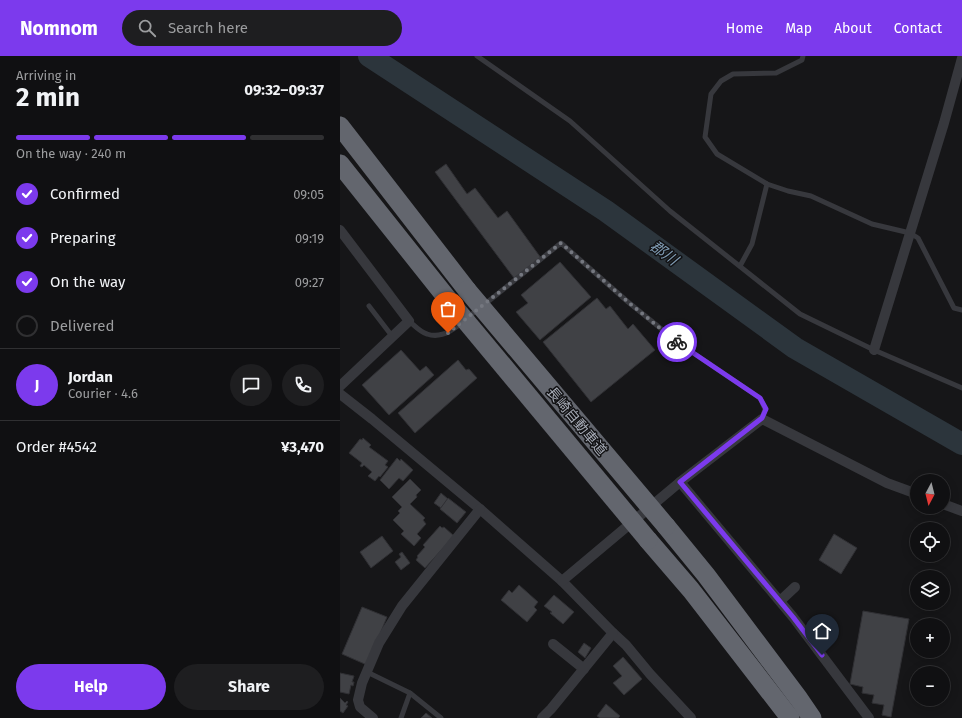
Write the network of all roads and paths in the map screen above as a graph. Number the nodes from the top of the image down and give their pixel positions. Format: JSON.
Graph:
{"nodes":[{"id":1,"x":477,"y":56,"type":"edge"},
{"id":2,"x":803,"y":56,"type":"edge"},
{"id":3,"x":962,"y":58,"type":"edge"},
{"id":4,"x":340,"y":126,"type":"edge"},
{"id":5,"x":340,"y":164,"type":"edge"},
{"id":6,"x":767,"y":184,"type":"junction"},
{"id":7,"x":340,"y":230,"type":"edge"},
{"id":8,"x":910,"y":233,"type":"junction"},
{"id":9,"x":740,"y":266,"type":"junction"},
{"id":10,"x":369,"y":306,"type":"dead end"},
{"id":11,"x":962,"y":310,"type":"edge"},
{"id":12,"x":409,"y":321,"type":"junction"},
{"id":13,"x":392,"y":336,"type":"junction"},
{"id":14,"x":874,"y":350,"type":"junction"},
{"id":15,"x":340,"y":386,"type":"edge"},
{"id":16,"x":962,"y":388,"type":"edge"},
{"id":17,"x":340,"y":394,"type":"edge"},
{"id":18,"x":762,"y":418,"type":"junction"},
{"id":19,"x":680,"y":482,"type":"junction"},
{"id":20,"x":910,"y":491,"type":"edge"},
{"id":21,"x":950,"y":507,"type":"edge"},
{"id":22,"x":480,"y":509,"type":"junction"},
{"id":23,"x":962,"y":511,"type":"edge"},
{"id":24,"x":562,"y":581,"type":"junction"},
{"id":25,"x":795,"y":587,"type":"dead end"},
{"id":26,"x":780,"y":601,"type":"junction"},
{"id":27,"x":613,"y":633,"type":"junction"},
{"id":28,"x":553,"y":644,"type":"dead end"},
{"id":29,"x":584,"y":669,"type":"junction"},
{"id":30,"x":367,"y":672,"type":"junction"},
{"id":31,"x":410,"y":693,"type":"junction"},
{"id":32,"x":373,"y":718,"type":"edge"},
{"id":33,"x":401,"y":718,"type":"edge"},
{"id":34,"x":442,"y":718,"type":"edge"},
{"id":35,"x":542,"y":718,"type":"edge"},
{"id":36,"x":691,"y":718,"type":"edge"},
{"id":37,"x":790,"y":718,"type":"edge"},
{"id":38,"x":812,"y":718,"type":"edge"},
{"id":39,"x":869,"y":718,"type":"edge"}],
"edges":[{"from":1,"to":9,"type":"lane"},
{"from":2,"to":6,"type":"lane"},
{"from":3,"to":8,"type":"street"},
{"from":4,"to":38,"type":"highway","name":"長崎自動車道","bridge":true},
{"from":5,"to":37,"type":"highway","name":"長崎自動車道","bridge":true},
{"from":6,"to":8,"type":"lane"},
{"from":6,"to":9,"type":"lane"},
{"from":7,"to":12,"type":"street"},
{"from":8,"to":11,"type":"lane"},
{"from":8,"to":14,"type":"street"},
{"from":9,"to":14,"type":"lane"},
{"from":10,"to":13,"type":"lane"},
{"from":12,"to":13,"type":"street"},
{"from":12,"to":18,"type":"lane"},
{"from":13,"to":15,"type":"street"},
{"from":14,"to":16,"type":"lane"},
{"from":17,"to":22,"type":"street"},
{"from":18,"to":19,"type":"street"},
{"from":18,"to":20,"type":"street"},
{"from":19,"to":24,"type":"street"},
{"from":19,"to":26,"type":"street"},
{"from":21,"to":23,"type":"street"},
{"from":22,"to":24,"type":"street"},
{"from":22,"to":30,"type":"street"},
{"from":24,"to":27,"type":"street"},
{"from":25,"to":26,"type":"street"},
{"from":26,"to":39,"type":"street"},
{"from":27,"to":29,"type":"street"},
{"from":27,"to":36,"type":"street"},
{"from":28,"to":29,"type":"street"},
{"from":29,"to":35,"type":"street"},
{"from":30,"to":31,"type":"lane"},
{"from":30,"to":32,"type":"street"},
{"from":31,"to":33,"type":"lane"},
{"from":31,"to":34,"type":"lane"}]}
